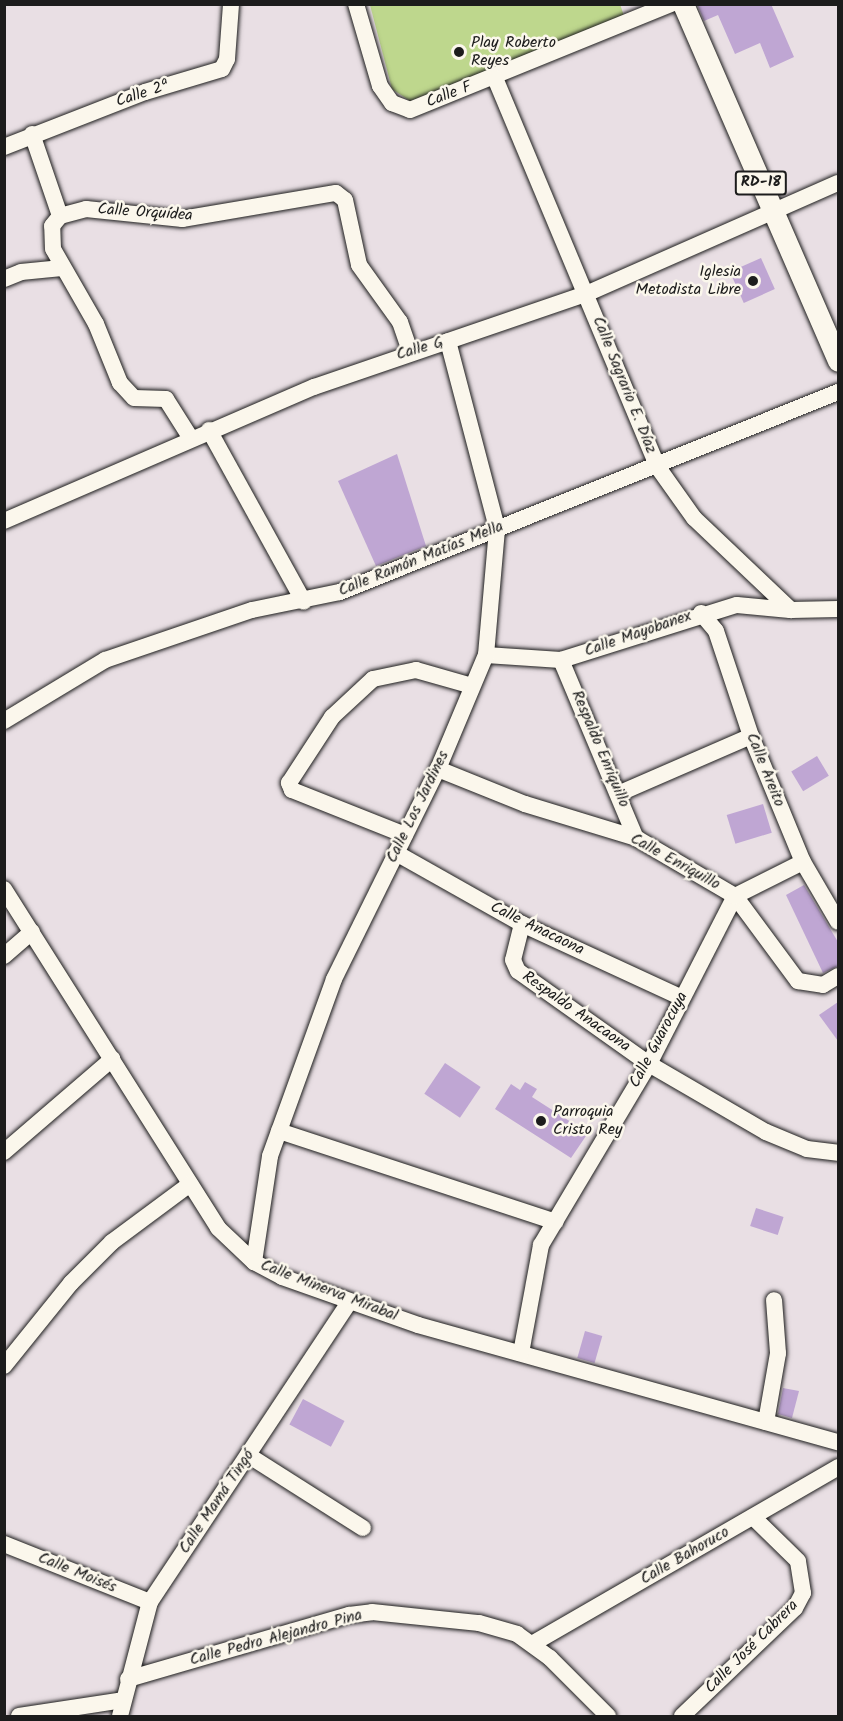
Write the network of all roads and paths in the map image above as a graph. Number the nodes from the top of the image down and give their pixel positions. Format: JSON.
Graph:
{"nodes":[{"id":1,"x":231,"y":4,"type":"edge"},
{"id":2,"x":356,"y":4,"type":"edge"},
{"id":3,"x":671,"y":4,"type":"edge"},
{"id":4,"x":683,"y":4,"type":"edge"},
{"id":5,"x":495,"y":78,"type":"junction"},
{"id":6,"x":32,"y":134,"type":"junction"},
{"id":7,"x":4,"y":147,"type":"edge"},
{"id":8,"x":838,"y":183,"type":"edge"},
{"id":9,"x":774,"y":211,"type":"junction"},
{"id":10,"x":60,"y":216,"type":"junction"},
{"id":11,"x":62,"y":268,"type":"junction"},
{"id":12,"x":4,"y":279,"type":"edge"},
{"id":13,"x":586,"y":294,"type":"junction"},
{"id":14,"x":448,"y":342,"type":"junction"},
{"id":15,"x":410,"y":351,"type":"junction"},
{"id":16,"x":838,"y":361,"type":"edge"},
{"id":17,"x":838,"y":392,"type":"edge"},
{"id":18,"x":209,"y":430,"type":"junction"},
{"id":19,"x":190,"y":437,"type":"junction"},
{"id":20,"x":657,"y":466,"type":"junction"},
{"id":21,"x":4,"y":521,"type":"edge"},
{"id":22,"x":497,"y":528,"type":"junction"},
{"id":23,"x":303,"y":602,"type":"junction"},
{"id":24,"x":838,"y":609,"type":"edge"},
{"id":25,"x":791,"y":610,"type":"junction"},
{"id":26,"x":701,"y":613,"type":"junction"},
{"id":27,"x":486,"y":655,"type":"junction"},
{"id":28,"x":561,"y":660,"type":"junction"},
{"id":29,"x":472,"y":686,"type":"junction"},
{"id":30,"x":4,"y":721,"type":"edge"},
{"id":31,"x":751,"y":736,"type":"junction"},
{"id":32,"x":438,"y":769,"type":"junction"},
{"id":33,"x":621,"y":794,"type":"junction"},
{"id":34,"x":405,"y":835,"type":"junction"},
{"id":35,"x":636,"y":838,"type":"junction"},
{"id":36,"x":396,"y":853,"type":"junction"},
{"id":37,"x":803,"y":862,"type":"junction"},
{"id":38,"x":4,"y":889,"type":"edge"},
{"id":39,"x":735,"y":896,"type":"junction"},
{"id":40,"x":838,"y":922,"type":"edge"},
{"id":41,"x":522,"y":924,"type":"junction"},
{"id":42,"x":32,"y":932,"type":"junction"},
{"id":43,"x":4,"y":956,"type":"edge"},
{"id":44,"x":838,"y":976,"type":"edge"},
{"id":45,"x":682,"y":998,"type":"junction"},
{"id":46,"x":112,"y":1059,"type":"junction"},
{"id":47,"x":649,"y":1064,"type":"junction"},
{"id":48,"x":279,"y":1131,"type":"junction"},
{"id":49,"x":4,"y":1152,"type":"edge"},
{"id":50,"x":838,"y":1153,"type":"edge"},
{"id":51,"x":190,"y":1184,"type":"junction"},
{"id":52,"x":555,"y":1222,"type":"junction"},
{"id":53,"x":254,"y":1262,"type":"junction"},
{"id":54,"x":774,"y":1300,"type":"dead end"},
{"id":55,"x":349,"y":1302,"type":"junction"},
{"id":56,"x":521,"y":1353,"type":"junction"},
{"id":57,"x":4,"y":1366,"type":"edge"},
{"id":58,"x":766,"y":1422,"type":"junction"},
{"id":59,"x":838,"y":1442,"type":"edge"},
{"id":60,"x":248,"y":1455,"type":"junction"},
{"id":61,"x":838,"y":1467,"type":"edge"},
{"id":62,"x":753,"y":1517,"type":"junction"},
{"id":63,"x":363,"y":1528,"type":"dead end"},
{"id":64,"x":4,"y":1544,"type":"edge"},
{"id":65,"x":150,"y":1602,"type":"junction"},
{"id":66,"x":532,"y":1644,"type":"junction"},
{"id":67,"x":128,"y":1679,"type":"junction"},
{"id":68,"x":122,"y":1708,"type":"edge"},
{"id":69,"x":19,"y":1716,"type":"edge"},
{"id":70,"x":608,"y":1716,"type":"edge"},
{"id":71,"x":682,"y":1716,"type":"edge"}],
"edges":[{"from":1,"to":6,"type":"street","name":"Calle 2ª"},
{"from":2,"to":5,"type":"street","name":"Calle F"},
{"from":3,"to":5,"type":"street","name":"Calle F"},
{"from":4,"to":9,"type":"main road","number":"RD-18"},
{"from":5,"to":13,"type":"street","name":"Calle Sagrario E. Díaz"},
{"from":6,"to":7,"type":"street","name":"Calle 2ª"},
{"from":6,"to":10,"type":"street"},
{"from":8,"to":9,"type":"street","name":"Calle G"},
{"from":9,"to":13,"type":"street","name":"Calle G"},
{"from":9,"to":16,"type":"main road","number":"RD-18"},
{"from":10,"to":11,"type":"street"},
{"from":10,"to":15,"type":"street","name":"Calle Orquídea"},
{"from":11,"to":12,"type":"street"},
{"from":11,"to":19,"type":"street"},
{"from":13,"to":14,"type":"street","name":"Calle G"},
{"from":13,"to":20,"type":"street","name":"Calle Sagrario E. Díaz"},
{"from":14,"to":15,"type":"street","name":"Calle G"},
{"from":14,"to":22,"type":"street","name":"Calle Los Jardines"},
{"from":15,"to":18,"type":"street","name":"Calle G"},
{"from":17,"to":20,"type":"street","name":"Calle Ramón Matías Mella"},
{"from":18,"to":19,"type":"street","name":"Calle G"},
{"from":18,"to":23,"type":"street"},
{"from":19,"to":21,"type":"street","name":"Calle G"},
{"from":20,"to":22,"type":"street","name":"Calle Ramón Matías Mella"},
{"from":20,"to":25,"type":"street","name":"Calle Sagrario E. Díaz"},
{"from":22,"to":23,"type":"street","name":"Calle Ramón Matías Mella"},
{"from":22,"to":27,"type":"street","name":"Calle Los Jardines"},
{"from":23,"to":30,"type":"street","name":"Calle Ramón Matías Mella"},
{"from":24,"to":25,"type":"street"},
{"from":25,"to":26,"type":"street","name":"Calle Mayobanex"},
{"from":26,"to":28,"type":"street","name":"Calle Mayobanex"},
{"from":26,"to":31,"type":"street","name":"Calle Areito"},
{"from":27,"to":28,"type":"street","name":"Calle Mayobanex"},
{"from":27,"to":29,"type":"street","name":"Calle Los Jardines"},
{"from":28,"to":33,"type":"street","name":"Respaldo Enriquillo"},
{"from":29,"to":32,"type":"street","name":"Calle Los Jardines"},
{"from":29,"to":34,"type":"street"},
{"from":31,"to":33,"type":"street"},
{"from":31,"to":37,"type":"street","name":"Calle Areito"},
{"from":32,"to":34,"type":"street","name":"Calle Los Jardines"},
{"from":32,"to":35,"type":"street","name":"Calle Enriquillo"},
{"from":33,"to":35,"type":"street","name":"Respaldo Enriquillo"},
{"from":34,"to":36,"type":"street","name":"Calle Los Jardines"},
{"from":35,"to":39,"type":"street","name":"Calle Enriquillo"},
{"from":36,"to":41,"type":"street","name":"Calle Anacaona"},
{"from":36,"to":48,"type":"street","name":"Calle Los Jardines"},
{"from":37,"to":39,"type":"street"},
{"from":37,"to":40,"type":"street","name":"Calle Areito"},
{"from":38,"to":42,"type":"street","name":"Calle Minerva Mirabal"},
{"from":39,"to":44,"type":"street","name":"Calle Enriquillo"},
{"from":39,"to":45,"type":"street","name":"Calle Guarocuya"},
{"from":41,"to":45,"type":"street","name":"Calle Anacaona"},
{"from":41,"to":47,"type":"street","name":"Respaldo Anacaona"},
{"from":42,"to":43,"type":"street"},
{"from":42,"to":46,"type":"street","name":"Calle Minerva Mirabal"},
{"from":45,"to":47,"type":"street","name":"Calle Guarocuya"},
{"from":46,"to":49,"type":"street"},
{"from":46,"to":51,"type":"street","name":"Calle Minerva Mirabal"},
{"from":47,"to":50,"type":"street","name":"Respaldo Anacaona"},
{"from":47,"to":52,"type":"street","name":"Calle Guarocuya"},
{"from":48,"to":52,"type":"street"},
{"from":48,"to":53,"type":"street","name":"Calle Los Jardines"},
{"from":51,"to":53,"type":"street","name":"Calle Minerva Mirabal"},
{"from":51,"to":57,"type":"street"},
{"from":52,"to":56,"type":"street","name":"Calle Guarocuya"},
{"from":53,"to":55,"type":"street","name":"Calle Minerva Mirabal"},
{"from":54,"to":58,"type":"street"},
{"from":55,"to":56,"type":"street","name":"Calle Minerva Mirabal"},
{"from":55,"to":60,"type":"street","name":"Calle Mamá Tingó"},
{"from":56,"to":58,"type":"street","name":"Calle Minerva Mirabal"},
{"from":58,"to":59,"type":"street","name":"Calle Minerva Mirabal"},
{"from":60,"to":63,"type":"street"},
{"from":60,"to":65,"type":"street","name":"Calle Mamá Tingó"},
{"from":61,"to":62,"type":"street","name":"Calle Bahoruco"},
{"from":62,"to":66,"type":"street","name":"Calle Bahoruco"},
{"from":62,"to":71,"type":"street","name":"Calle José Cabrera"},
{"from":64,"to":65,"type":"street","name":"Calle Moisés"},
{"from":65,"to":67,"type":"street","name":"Calle Mamá Tingó"},
{"from":66,"to":67,"type":"street","name":"Calle Pedro Alejandro Pina"},
{"from":66,"to":70,"type":"street","name":"Calle Pedro Alejandro Pina"},
{"from":67,"to":68,"type":"street","name":"Calle Mamá Tingó"},
{"from":68,"to":69,"type":"street"}]}
